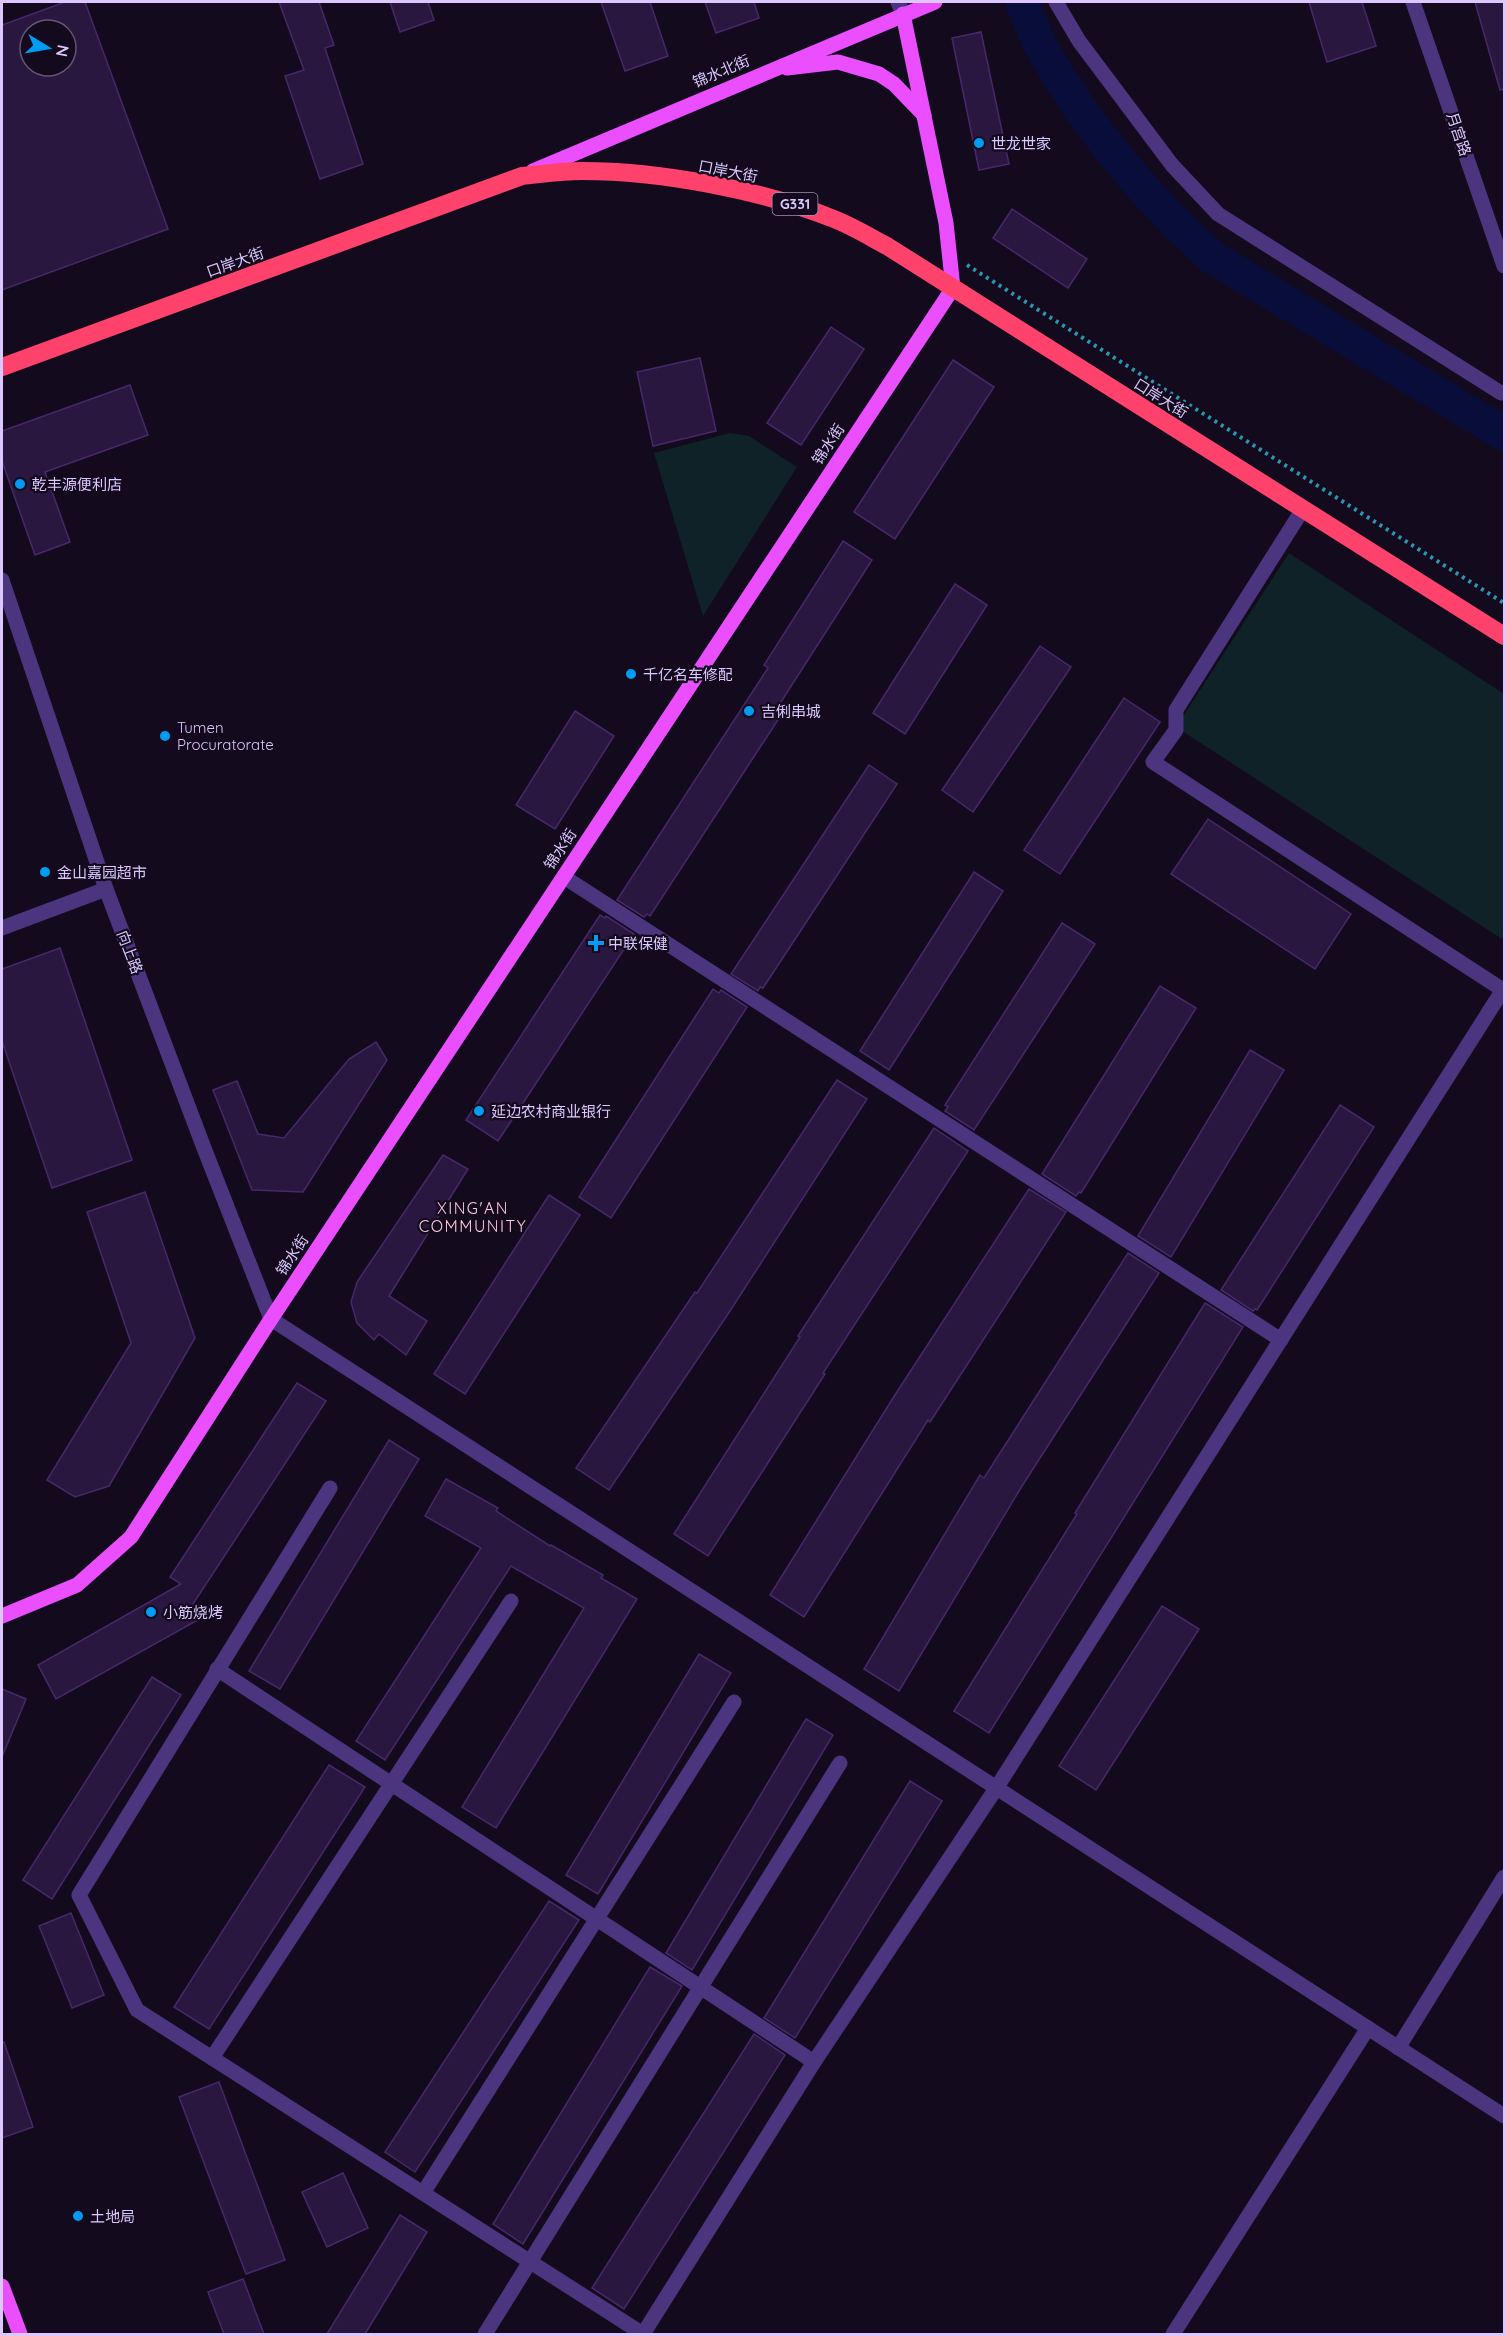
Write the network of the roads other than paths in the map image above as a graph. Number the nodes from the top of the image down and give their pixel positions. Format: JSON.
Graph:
{"nodes":[{"id":1,"x":935,"y":2,"type":"edge"},
{"id":2,"x":1056,"y":2,"type":"edge"},
{"id":3,"x":1413,"y":2,"type":"edge"},
{"id":4,"x":900,"y":8,"type":"edge"},
{"id":5,"x":769,"y":70,"type":"junction"},
{"id":6,"x":924,"y":115,"type":"junction"},
{"id":7,"x":522,"y":176,"type":"junction"},
{"id":8,"x":1504,"y":266,"type":"edge"},
{"id":9,"x":953,"y":288,"type":"junction"},
{"id":10,"x":2,"y":367,"type":"edge"},
{"id":11,"x":1504,"y":393,"type":"edge"},
{"id":12,"x":1303,"y":509,"type":"junction"},
{"id":13,"x":2,"y":580,"type":"edge"},
{"id":14,"x":1504,"y":636,"type":"edge"},
{"id":15,"x":564,"y":877,"type":"junction"},
{"id":16,"x":106,"y":889,"type":"junction"},
{"id":17,"x":2,"y":928,"type":"edge"},
{"id":18,"x":1504,"y":989,"type":"edge"},
{"id":19,"x":271,"y":1319,"type":"junction"},
{"id":20,"x":1281,"y":1340,"type":"junction"},
{"id":21,"x":330,"y":1488,"type":"dead end"},
{"id":22,"x":511,"y":1601,"type":"dead end"},
{"id":23,"x":2,"y":1617,"type":"edge"},
{"id":24,"x":217,"y":1669,"type":"junction"},
{"id":25,"x":734,"y":1702,"type":"dead end"},
{"id":26,"x":840,"y":1763,"type":"dead end"},
{"id":27,"x":392,"y":1784,"type":"junction"},
{"id":28,"x":997,"y":1787,"type":"junction"},
{"id":29,"x":1504,"y":1877,"type":"edge"},
{"id":30,"x":597,"y":1919,"type":"junction"},
{"id":31,"x":700,"y":1988,"type":"junction"},
{"id":32,"x":1368,"y":2028,"type":"junction"},
{"id":33,"x":1398,"y":2048,"type":"junction"},
{"id":34,"x":212,"y":2058,"type":"junction"},
{"id":35,"x":814,"y":2062,"type":"junction"},
{"id":36,"x":1504,"y":2116,"type":"edge"},
{"id":37,"x":423,"y":2193,"type":"junction"},
{"id":38,"x":530,"y":2262,"type":"junction"},
{"id":39,"x":2,"y":2286,"type":"edge"},
{"id":40,"x":20,"y":2334,"type":"edge"},
{"id":41,"x":485,"y":2334,"type":"edge"},
{"id":42,"x":643,"y":2334,"type":"edge"},
{"id":43,"x":1173,"y":2334,"type":"edge"}],
"edges":[{"from":1,"to":4,"type":"main road","name":"锦水北街"},
{"from":2,"to":11,"type":"street"},
{"from":3,"to":8,"type":"street","name":"月宫路"},
{"from":4,"to":5,"type":"main road","name":"锦水北街"},
{"from":4,"to":6,"type":"main road"},
{"from":5,"to":6,"type":"main road"},
{"from":5,"to":7,"type":"main road","name":"锦水北街"},
{"from":6,"to":9,"type":"main road"},
{"from":7,"to":9,"type":"highway","name":"口岸大街","number":"G331"},
{"from":7,"to":10,"type":"highway","name":"口岸大街","number":"G331"},
{"from":9,"to":12,"type":"highway","name":"口岸大街","number":"G331"},
{"from":9,"to":15,"type":"main road","name":"锦水街"},
{"from":12,"to":14,"type":"highway","name":"口岸大街","number":"G331"},
{"from":12,"to":18,"type":"street"},
{"from":13,"to":16,"type":"street","name":"向上路"},
{"from":15,"to":19,"type":"main road","name":"锦水街"},
{"from":15,"to":20,"type":"street"},
{"from":16,"to":17,"type":"street"},
{"from":16,"to":19,"type":"street","name":"向上路"},
{"from":18,"to":20,"type":"street"},
{"from":19,"to":23,"type":"main road","name":"锦水街"},
{"from":19,"to":28,"type":"street"},
{"from":20,"to":28,"type":"street"},
{"from":21,"to":24,"type":"street"},
{"from":22,"to":27,"type":"street"},
{"from":24,"to":27,"type":"street"},
{"from":24,"to":34,"type":"street"},
{"from":25,"to":30,"type":"street"},
{"from":26,"to":31,"type":"street"},
{"from":27,"to":30,"type":"street"},
{"from":27,"to":34,"type":"street"},
{"from":28,"to":32,"type":"street"},
{"from":28,"to":35,"type":"street"},
{"from":29,"to":33,"type":"street"},
{"from":30,"to":31,"type":"street"},
{"from":30,"to":37,"type":"street"},
{"from":31,"to":35,"type":"street"},
{"from":31,"to":38,"type":"street"},
{"from":32,"to":33,"type":"street"},
{"from":32,"to":43,"type":"street"},
{"from":33,"to":36,"type":"street"},
{"from":34,"to":37,"type":"street"},
{"from":35,"to":42,"type":"street"},
{"from":37,"to":38,"type":"street"},
{"from":38,"to":41,"type":"street"},
{"from":38,"to":42,"type":"street"},
{"from":39,"to":40,"type":"main road"}]}
